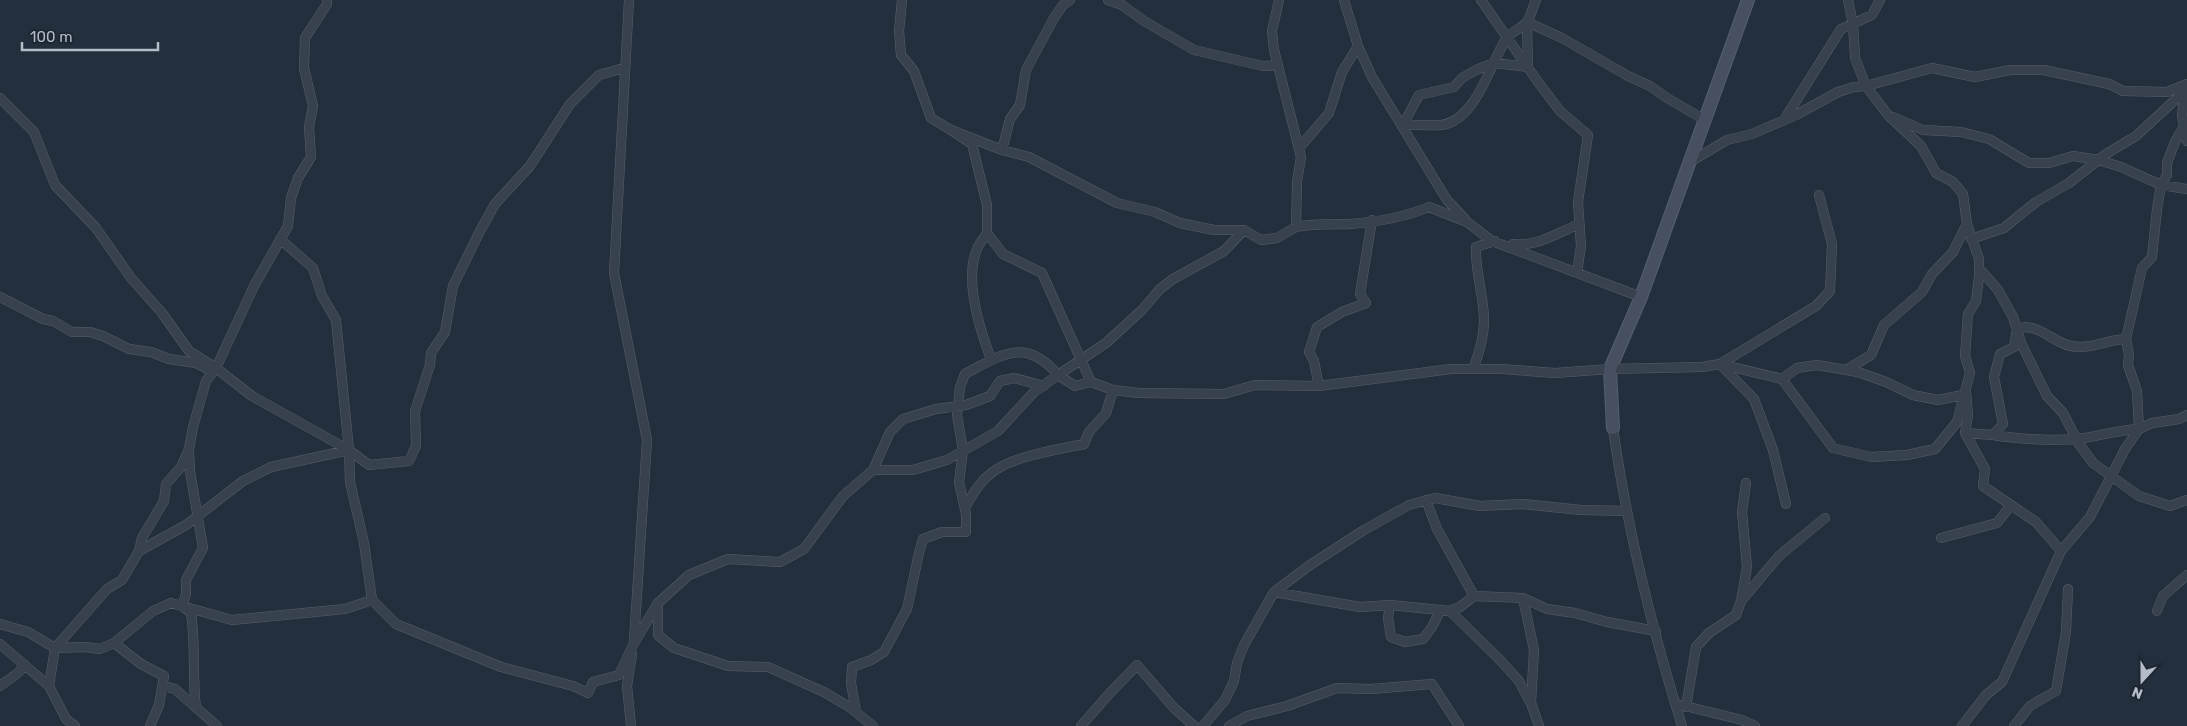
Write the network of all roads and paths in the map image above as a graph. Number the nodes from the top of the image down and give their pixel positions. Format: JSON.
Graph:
{"nodes":[{"id":1,"x":327,"y":0,"type":"edge"},
{"id":2,"x":629,"y":0,"type":"edge"},
{"id":3,"x":902,"y":0,"type":"edge"},
{"id":4,"x":1070,"y":0,"type":"edge"},
{"id":5,"x":1108,"y":0,"type":"edge"},
{"id":6,"x":1278,"y":0,"type":"edge"},
{"id":7,"x":1344,"y":0,"type":"edge"},
{"id":8,"x":1481,"y":0,"type":"edge"},
{"id":9,"x":1536,"y":0,"type":"edge"},
{"id":10,"x":1748,"y":0,"type":"edge"},
{"id":11,"x":1848,"y":0,"type":"edge"},
{"id":12,"x":1880,"y":0,"type":"edge"},
{"id":13,"x":1527,"y":22,"type":"junction"},
{"id":14,"x":1854,"y":24,"type":"junction"},
{"id":15,"x":1508,"y":36,"type":"junction"},
{"id":16,"x":1358,"y":46,"type":"junction"},
{"id":17,"x":1494,"y":63,"type":"junction"},
{"id":18,"x":1278,"y":65,"type":"junction"},
{"id":19,"x":1528,"y":67,"type":"junction"},
{"id":20,"x":624,"y":68,"type":"junction"},
{"id":21,"x":1866,"y":86,"type":"junction"},
{"id":22,"x":2186,"y":88,"type":"edge"},
{"id":23,"x":0,"y":98,"type":"edge"},
{"id":24,"x":1888,"y":115,"type":"junction"},
{"id":25,"x":1706,"y":120,"type":"junction"},
{"id":26,"x":1784,"y":120,"type":"junction"},
{"id":27,"x":1403,"y":125,"type":"junction"},
{"id":28,"x":2184,"y":126,"type":"junction"},
{"id":29,"x":951,"y":130,"type":"junction"},
{"id":30,"x":2187,"y":141,"type":"edge"},
{"id":31,"x":1300,"y":146,"type":"junction"},
{"id":32,"x":1002,"y":150,"type":"junction"},
{"id":33,"x":2099,"y":160,"type":"junction"},
{"id":34,"x":1690,"y":162,"type":"junction"},
{"id":35,"x":2162,"y":185,"type":"junction"},
{"id":36,"x":2187,"y":189,"type":"edge"},
{"id":37,"x":1819,"y":195,"type":"dead end"},
{"id":38,"x":1372,"y":220,"type":"junction"},
{"id":39,"x":1468,"y":222,"type":"junction"},
{"id":40,"x":1579,"y":224,"type":"junction"},
{"id":41,"x":1968,"y":224,"type":"junction"},
{"id":42,"x":1296,"y":227,"type":"junction"},
{"id":43,"x":1244,"y":230,"type":"junction"},
{"id":44,"x":987,"y":233,"type":"junction"},
{"id":45,"x":1971,"y":239,"type":"junction"},
{"id":46,"x":280,"y":240,"type":"junction"},
{"id":47,"x":1492,"y":241,"type":"junction"},
{"id":48,"x":1979,"y":268,"type":"junction"},
{"id":49,"x":1577,"y":273,"type":"junction"},
{"id":50,"x":0,"y":297,"type":"edge"},
{"id":51,"x":1641,"y":297,"type":"junction"},
{"id":52,"x":2017,"y":329,"type":"junction"},
{"id":53,"x":2126,"y":339,"type":"junction"},
{"id":54,"x":991,"y":359,"type":"junction"},
{"id":55,"x":1080,"y":360,"type":"junction"},
{"id":56,"x":1720,"y":364,"type":"junction"},
{"id":57,"x":1473,"y":369,"type":"junction"},
{"id":58,"x":1610,"y":369,"type":"junction"},
{"id":59,"x":215,"y":370,"type":"junction"},
{"id":60,"x":1846,"y":370,"type":"junction"},
{"id":61,"x":1058,"y":375,"type":"junction"},
{"id":62,"x":1782,"y":379,"type":"junction"},
{"id":63,"x":1091,"y":382,"type":"junction"},
{"id":64,"x":1044,"y":386,"type":"junction"},
{"id":65,"x":1319,"y":386,"type":"junction"},
{"id":66,"x":1113,"y":390,"type":"junction"},
{"id":67,"x":1964,"y":391,"type":"junction"},
{"id":68,"x":958,"y":406,"type":"junction"},
{"id":69,"x":2187,"y":415,"type":"edge"},
{"id":70,"x":1613,"y":428,"type":"joint"},
{"id":71,"x":2139,"y":428,"type":"junction"},
{"id":72,"x":1966,"y":433,"type":"junction"},
{"id":73,"x":1993,"y":435,"type":"junction"},
{"id":74,"x":2077,"y":439,"type":"junction"},
{"id":75,"x":189,"y":449,"type":"junction"},
{"id":76,"x":349,"y":450,"type":"junction"},
{"id":77,"x":963,"y":450,"type":"junction"},
{"id":78,"x":873,"y":470,"type":"junction"},
{"id":79,"x":2112,"y":477,"type":"junction"},
{"id":80,"x":1746,"y":483,"type":"dead end"},
{"id":81,"x":1426,"y":500,"type":"junction"},
{"id":82,"x":2187,"y":500,"type":"edge"},
{"id":83,"x":1786,"y":504,"type":"dead end"},
{"id":84,"x":2011,"y":506,"type":"junction"},
{"id":85,"x":965,"y":508,"type":"junction"},
{"id":86,"x":1627,"y":511,"type":"junction"},
{"id":87,"x":198,"y":516,"type":"junction"},
{"id":88,"x":1825,"y":518,"type":"dead end"},
{"id":89,"x":1941,"y":538,"type":"dead end"},
{"id":90,"x":139,"y":551,"type":"junction"},
{"id":91,"x":2061,"y":551,"type":"junction"},
{"id":92,"x":2187,"y":576,"type":"edge"},
{"id":93,"x":2068,"y":589,"type":"dead end"},
{"id":94,"x":1274,"y":592,"type":"junction"},
{"id":95,"x":1474,"y":596,"type":"junction"},
{"id":96,"x":1523,"y":598,"type":"junction"},
{"id":97,"x":372,"y":600,"type":"junction"},
{"id":98,"x":1741,"y":601,"type":"junction"},
{"id":99,"x":658,"y":604,"type":"junction"},
{"id":100,"x":1390,"y":605,"type":"junction"},
{"id":101,"x":182,"y":606,"type":"junction"},
{"id":102,"x":1440,"y":611,"type":"junction"},
{"id":103,"x":1450,"y":611,"type":"junction"},
{"id":104,"x":2157,"y":611,"type":"dead end"},
{"id":105,"x":0,"y":624,"type":"edge"},
{"id":106,"x":1656,"y":631,"type":"junction"},
{"id":107,"x":114,"y":643,"type":"junction"},
{"id":108,"x":0,"y":644,"type":"edge"},
{"id":109,"x":634,"y":644,"type":"junction"},
{"id":110,"x":55,"y":648,"type":"junction"},
{"id":111,"x":24,"y":664,"type":"junction"},
{"id":112,"x":0,"y":686,"type":"edge"},
{"id":113,"x":50,"y":686,"type":"junction"},
{"id":114,"x":164,"y":686,"type":"junction"},
{"id":115,"x":1531,"y":703,"type":"junction"},
{"id":116,"x":1676,"y":704,"type":"junction"},
{"id":117,"x":1686,"y":707,"type":"junction"},
{"id":118,"x":196,"y":708,"type":"junction"},
{"id":119,"x":856,"y":712,"type":"junction"},
{"id":120,"x":75,"y":726,"type":"edge"},
{"id":121,"x":150,"y":726,"type":"edge"},
{"id":122,"x":217,"y":726,"type":"edge"},
{"id":123,"x":631,"y":726,"type":"edge"},
{"id":124,"x":873,"y":726,"type":"edge"},
{"id":125,"x":1081,"y":726,"type":"edge"},
{"id":126,"x":1194,"y":726,"type":"edge"},
{"id":127,"x":1203,"y":726,"type":"edge"},
{"id":128,"x":1229,"y":726,"type":"edge"},
{"id":129,"x":1459,"y":726,"type":"edge"},
{"id":130,"x":1539,"y":726,"type":"edge"},
{"id":131,"x":1682,"y":726,"type":"edge"},
{"id":132,"x":1755,"y":726,"type":"edge"},
{"id":133,"x":1962,"y":726,"type":"edge"},
{"id":134,"x":2014,"y":726,"type":"edge"}],
"edges":[{"from":1,"to":46,"type":"street"},
{"from":2,"to":20,"type":"street"},
{"from":3,"to":29,"type":"street"},
{"from":4,"to":32,"type":"street"},
{"from":5,"to":18,"type":"street"},
{"from":6,"to":18,"type":"street"},
{"from":7,"to":16,"type":"street"},
{"from":8,"to":15,"type":"street"},
{"from":9,"to":13,"type":"street"},
{"from":10,"to":25,"type":"main road"},
{"from":11,"to":14,"type":"street"},
{"from":12,"to":14,"type":"street"},
{"from":13,"to":15,"type":"street"},
{"from":13,"to":19,"type":"street"},
{"from":13,"to":25,"type":"street"},
{"from":14,"to":21,"type":"street"},
{"from":14,"to":26,"type":"street"},
{"from":15,"to":17,"type":"street"},
{"from":15,"to":19,"type":"street"},
{"from":16,"to":27,"type":"street"},
{"from":16,"to":31,"type":"street"},
{"from":17,"to":19,"type":"street"},
{"from":17,"to":27,"type":"street"},
{"from":17,"to":27,"type":"street"},
{"from":18,"to":31,"type":"street"},
{"from":19,"to":40,"type":"street"},
{"from":20,"to":76,"type":"street"},
{"from":20,"to":109,"type":"street"},
{"from":21,"to":22,"type":"street"},
{"from":21,"to":24,"type":"street"},
{"from":21,"to":26,"type":"street"},
{"from":22,"to":28,"type":"street"},
{"from":22,"to":33,"type":"street"},
{"from":23,"to":59,"type":"street"},
{"from":24,"to":33,"type":"street"},
{"from":24,"to":41,"type":"street"},
{"from":25,"to":34,"type":"main road"},
{"from":26,"to":34,"type":"street"},
{"from":27,"to":39,"type":"street"},
{"from":28,"to":30,"type":"street"},
{"from":28,"to":35,"type":"street"},
{"from":29,"to":32,"type":"street"},
{"from":29,"to":44,"type":"street"},
{"from":31,"to":42,"type":"street"},
{"from":32,"to":43,"type":"street"},
{"from":33,"to":35,"type":"street"},
{"from":33,"to":45,"type":"street"},
{"from":34,"to":51,"type":"main road"},
{"from":35,"to":36,"type":"street"},
{"from":35,"to":53,"type":"street"},
{"from":37,"to":56,"type":"street"},
{"from":38,"to":39,"type":"street"},
{"from":38,"to":42,"type":"street"},
{"from":38,"to":65,"type":"street"},
{"from":39,"to":47,"type":"street"},
{"from":40,"to":47,"type":"street"},
{"from":40,"to":49,"type":"street"},
{"from":41,"to":45,"type":"street"},
{"from":41,"to":60,"type":"street"},
{"from":42,"to":43,"type":"street"},
{"from":43,"to":55,"type":"street"},
{"from":44,"to":54,"type":"street"},
{"from":44,"to":55,"type":"street"},
{"from":45,"to":48,"type":"street"},
{"from":46,"to":59,"type":"street"},
{"from":46,"to":76,"type":"street"},
{"from":47,"to":49,"type":"street"},
{"from":47,"to":57,"type":"street"},
{"from":48,"to":52,"type":"street"},
{"from":48,"to":67,"type":"street"},
{"from":49,"to":51,"type":"street"},
{"from":50,"to":59,"type":"street"},
{"from":51,"to":58,"type":"main road"},
{"from":52,"to":53,"type":"street"},
{"from":52,"to":73,"type":"street"},
{"from":52,"to":74,"type":"street"},
{"from":53,"to":71,"type":"street"},
{"from":54,"to":61,"type":"street"},
{"from":54,"to":68,"type":"street"},
{"from":55,"to":61,"type":"street"},
{"from":55,"to":63,"type":"street"},
{"from":56,"to":58,"type":"street"},
{"from":56,"to":62,"type":"street"},
{"from":56,"to":83,"type":"street"},
{"from":57,"to":58,"type":"street"},
{"from":57,"to":65,"type":"street"},
{"from":58,"to":70,"type":"main road"},
{"from":59,"to":75,"type":"street"},
{"from":59,"to":76,"type":"street"},
{"from":60,"to":62,"type":"street"},
{"from":60,"to":67,"type":"street"},
{"from":61,"to":63,"type":"street"},
{"from":61,"to":64,"type":"street"},
{"from":62,"to":67,"type":"street"},
{"from":63,"to":66,"type":"street"},
{"from":64,"to":68,"type":"street"},
{"from":64,"to":77,"type":"street"},
{"from":65,"to":66,"type":"street"},
{"from":66,"to":85,"type":"street"},
{"from":67,"to":72,"type":"street"},
{"from":68,"to":77,"type":"street"},
{"from":68,"to":78,"type":"street"},
{"from":69,"to":71,"type":"street"},
{"from":70,"to":86,"type":"street"},
{"from":71,"to":74,"type":"street"},
{"from":71,"to":79,"type":"street"},
{"from":72,"to":73,"type":"street"},
{"from":72,"to":84,"type":"street"},
{"from":73,"to":74,"type":"street"},
{"from":74,"to":79,"type":"street"},
{"from":75,"to":87,"type":"street"},
{"from":75,"to":90,"type":"street"},
{"from":76,"to":87,"type":"street"},
{"from":76,"to":97,"type":"street"},
{"from":77,"to":78,"type":"street"},
{"from":77,"to":85,"type":"street"},
{"from":78,"to":99,"type":"street"},
{"from":79,"to":82,"type":"street"},
{"from":79,"to":91,"type":"street"},
{"from":80,"to":98,"type":"street"},
{"from":81,"to":86,"type":"street"},
{"from":81,"to":94,"type":"street"},
{"from":81,"to":95,"type":"street"},
{"from":84,"to":89,"type":"street"},
{"from":84,"to":91,"type":"street"},
{"from":85,"to":119,"type":"street"},
{"from":86,"to":106,"type":"street"},
{"from":87,"to":90,"type":"street"},
{"from":87,"to":101,"type":"street"},
{"from":88,"to":98,"type":"street"},
{"from":90,"to":110,"type":"street"},
{"from":91,"to":133,"type":"street"},
{"from":92,"to":104,"type":"street"},
{"from":93,"to":134,"type":"street"},
{"from":94,"to":100,"type":"street"},
{"from":94,"to":127,"type":"street"},
{"from":95,"to":96,"type":"street"},
{"from":95,"to":103,"type":"street"},
{"from":96,"to":106,"type":"street"},
{"from":96,"to":115,"type":"street"},
{"from":97,"to":101,"type":"street"},
{"from":97,"to":109,"type":"street"},
{"from":98,"to":117,"type":"street"},
{"from":99,"to":109,"type":"street"},
{"from":99,"to":119,"type":"street"},
{"from":100,"to":102,"type":"street"},
{"from":100,"to":102,"type":"street"},
{"from":101,"to":107,"type":"street"},
{"from":101,"to":118,"type":"street"},
{"from":102,"to":103,"type":"street"},
{"from":103,"to":115,"type":"street"},
{"from":105,"to":110,"type":"street"},
{"from":106,"to":116,"type":"street"},
{"from":107,"to":110,"type":"street"},
{"from":107,"to":114,"type":"street"},
{"from":108,"to":111,"type":"street"},
{"from":109,"to":123,"type":"street"},
{"from":110,"to":113,"type":"street"},
{"from":111,"to":112,"type":"street"},
{"from":111,"to":113,"type":"street"},
{"from":113,"to":120,"type":"street"},
{"from":114,"to":118,"type":"street"},
{"from":114,"to":121,"type":"street"},
{"from":115,"to":130,"type":"street"},
{"from":116,"to":117,"type":"street"},
{"from":116,"to":131,"type":"street"},
{"from":117,"to":132,"type":"street"},
{"from":118,"to":122,"type":"street"},
{"from":119,"to":124,"type":"street"},
{"from":125,"to":126,"type":"street"},
{"from":128,"to":129,"type":"street"}]}
